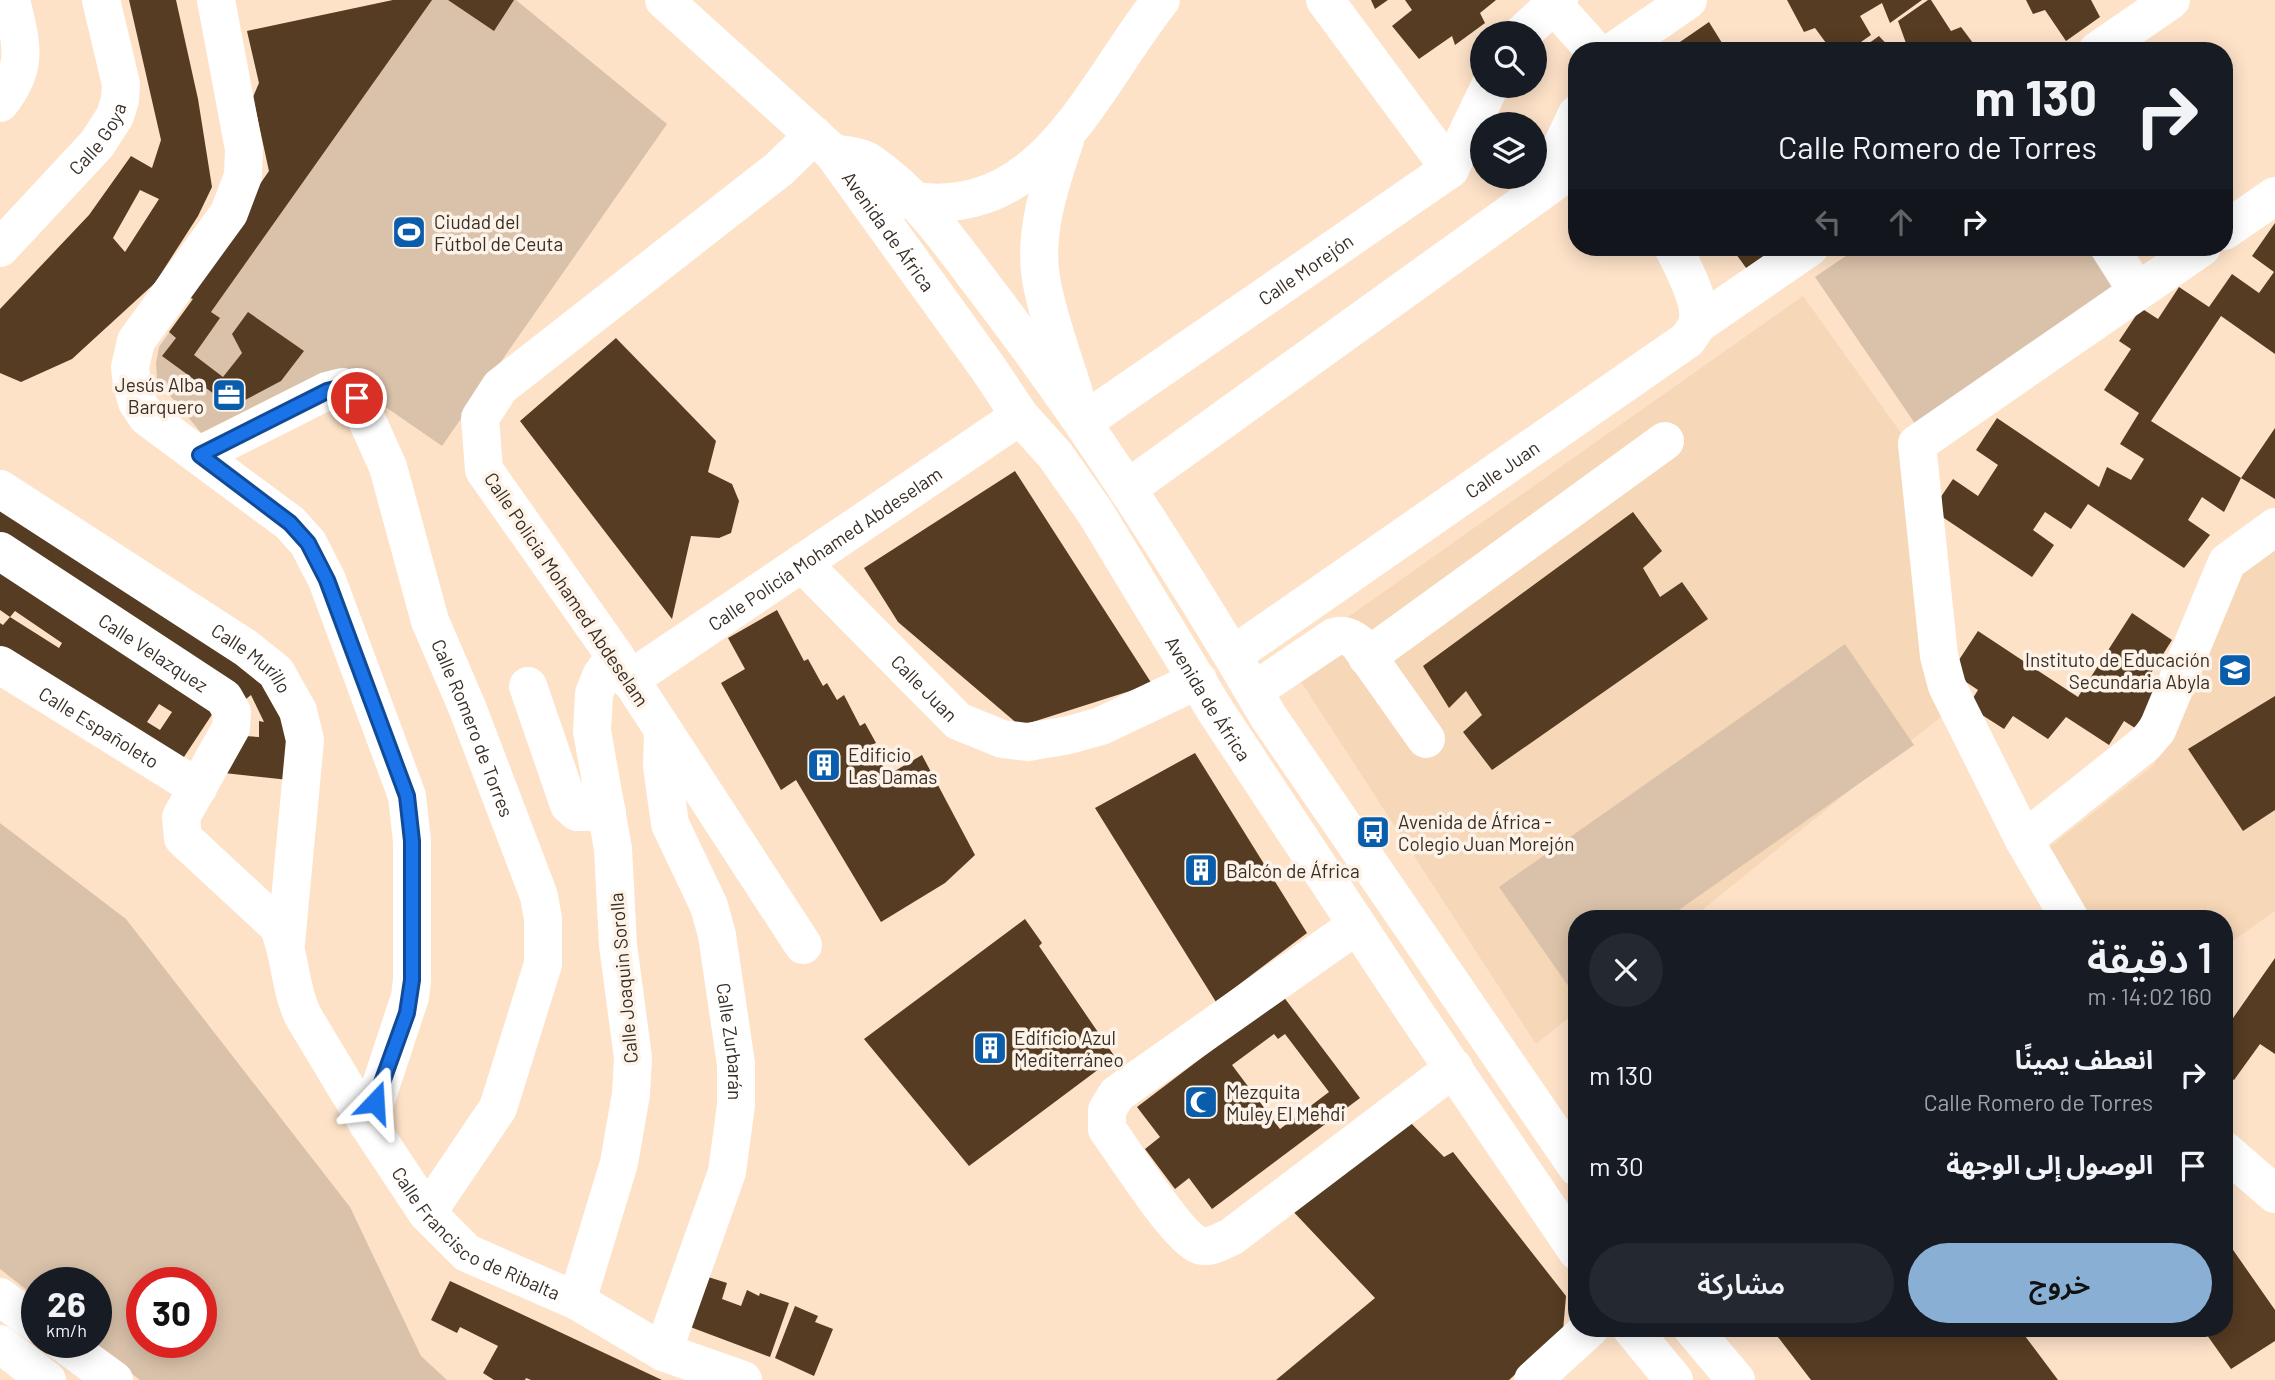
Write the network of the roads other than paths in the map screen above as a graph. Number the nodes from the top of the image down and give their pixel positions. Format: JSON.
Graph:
{"nodes":[{"id":1,"x":11,"y":0,"type":"edge"},
{"id":2,"x":102,"y":0,"type":"edge"},
{"id":3,"x":216,"y":0,"type":"edge"},
{"id":4,"x":664,"y":0,"type":"edge"},
{"id":5,"x":1161,"y":0,"type":"edge"},
{"id":6,"x":1325,"y":0,"type":"edge"},
{"id":7,"x":1688,"y":0,"type":"edge"},
{"id":8,"x":2171,"y":0,"type":"edge"},
{"id":9,"x":1556,"y":2,"type":"edge"},
{"id":10,"x":1536,"y":21,"type":"edge"},
{"id":11,"x":1588,"y":42,"type":"edge"},
{"id":12,"x":1627,"y":42,"type":"edge"},
{"id":13,"x":2110,"y":42,"type":"edge"},
{"id":14,"x":1484,"y":98,"type":"edge"},
{"id":15,"x":0,"y":103,"type":"edge"},
{"id":16,"x":1068,"y":131,"type":"junction"},
{"id":17,"x":1568,"y":133,"type":"edge"},
{"id":18,"x":823,"y":144,"type":"junction"},
{"id":19,"x":1450,"y":169,"type":"junction"},
{"id":20,"x":1568,"y":172,"type":"edge"},
{"id":21,"x":1540,"y":192,"type":"junction"},
{"id":22,"x":2275,"y":196,"type":"edge"},
{"id":23,"x":919,"y":203,"type":"junction"},
{"id":24,"x":2233,"y":225,"type":"edge"},
{"id":25,"x":0,"y":248,"type":"edge"},
{"id":26,"x":1677,"y":256,"type":"edge"},
{"id":27,"x":1797,"y":256,"type":"edge"},
{"id":28,"x":2115,"y":256,"type":"edge"},
{"id":29,"x":2189,"y":256,"type":"edge"},
{"id":30,"x":2137,"y":291,"type":"junction"},
{"id":31,"x":1698,"y":324,"type":"junction"},
{"id":32,"x":1020,"y":416,"type":"junction"},
{"id":33,"x":1083,"y":422,"type":"junction"},
{"id":34,"x":1665,"y":441,"type":"dead end"},
{"id":35,"x":200,"y":455,"type":"junction"},
{"id":36,"x":0,"y":489,"type":"edge"},
{"id":37,"x":1127,"y":489,"type":"junction"},
{"id":38,"x":2275,"y":527,"type":"edge"},
{"id":39,"x":0,"y":551,"type":"edge"},
{"id":40,"x":802,"y":563,"type":"junction"},
{"id":41,"x":1233,"y":655,"type":"junction"},
{"id":42,"x":1367,"y":657,"type":"junction"},
{"id":43,"x":0,"y":665,"type":"edge"},
{"id":44,"x":622,"y":668,"type":"junction"},
{"id":45,"x":1198,"y":680,"type":"junction"},
{"id":46,"x":528,"y":686,"type":"dead end"},
{"id":47,"x":1254,"y":691,"type":"junction"},
{"id":48,"x":663,"y":733,"type":"junction"},
{"id":49,"x":1426,"y":739,"type":"dead end"},
{"id":50,"x":198,"y":788,"type":"junction"},
{"id":51,"x":607,"y":812,"type":"junction"},
{"id":52,"x":2024,"y":840,"type":"junction"},
{"id":53,"x":2065,"y":910,"type":"edge"},
{"id":54,"x":1357,"y":925,"type":"junction"},
{"id":55,"x":286,"y":943,"type":"junction"},
{"id":56,"x":803,"y":945,"type":"dead end"},
{"id":57,"x":1454,"y":1068,"type":"junction"},
{"id":58,"x":368,"y":1124,"type":"junction"},
{"id":59,"x":1568,"y":1154,"type":"edge"},
{"id":60,"x":2233,"y":1158,"type":"edge"},
{"id":61,"x":2275,"y":1194,"type":"edge"},
{"id":62,"x":427,"y":1213,"type":"junction"},
{"id":63,"x":1568,"y":1238,"type":"edge"},
{"id":64,"x":0,"y":1297,"type":"edge"},
{"id":65,"x":577,"y":1301,"type":"junction"},
{"id":66,"x":21,"y":1312,"type":"edge"},
{"id":67,"x":1580,"y":1337,"type":"edge"},
{"id":68,"x":1638,"y":1337,"type":"edge"},
{"id":69,"x":1700,"y":1337,"type":"edge"},
{"id":70,"x":0,"y":1345,"type":"edge"},
{"id":71,"x":663,"y":1352,"type":"junction"},
{"id":72,"x":84,"y":1358,"type":"edge"},
{"id":73,"x":47,"y":1380,"type":"edge"},
{"id":74,"x":114,"y":1380,"type":"edge"},
{"id":75,"x":743,"y":1380,"type":"edge"},
{"id":76,"x":1533,"y":1380,"type":"edge"},
{"id":77,"x":1674,"y":1380,"type":"edge"},
{"id":78,"x":1736,"y":1380,"type":"edge"}],
"edges":[{"from":1,"to":15,"type":"main road"},
{"from":2,"to":25,"type":"main road","name":"Calle Goya"},
{"from":3,"to":35,"type":"main road"},
{"from":4,"to":18,"type":"main road","name":"Avenida de África"},
{"from":5,"to":16,"type":"main road"},
{"from":6,"to":19,"type":"main road"},
{"from":7,"to":12,"type":"main road"},
{"from":8,"to":13,"type":"main road"},
{"from":9,"to":10,"type":"main road"},
{"from":9,"to":11,"type":"main road"},
{"from":14,"to":19,"type":"main road","name":"Calle Morejón"},
{"from":16,"to":23,"type":"main road"},
{"from":16,"to":33,"type":"main road"},
{"from":17,"to":21,"type":"main road"},
{"from":18,"to":23,"type":"main road","name":"Avenida de África"},
{"from":18,"to":32,"type":"main road","name":"Avenida de África"},
{"from":18,"to":44,"type":"main road","name":"Calle Policia Mohamed Abdeselam"},
{"from":19,"to":33,"type":"main road","name":"Calle Morejón"},
{"from":20,"to":21,"type":"main road"},
{"from":21,"to":37,"type":"main road"},
{"from":22,"to":24,"type":"main road"},
{"from":23,"to":33,"type":"main road","name":"Avenida de África"},
{"from":26,"to":31,"type":"main road"},
{"from":27,"to":31,"type":"main road","name":"Calle Juan"},
{"from":28,"to":30,"type":"main road"},
{"from":29,"to":30,"type":"main road"},
{"from":30,"to":52,"type":"main road"},
{"from":31,"to":41,"type":"main road","name":"Calle Juan"},
{"from":32,"to":40,"type":"main road","name":"Calle Policía Mohamed Abdeselam"},
{"from":32,"to":45,"type":"main road","name":"Avenida de África"},
{"from":33,"to":37,"type":"main road","name":"Avenida de África"},
{"from":34,"to":42,"type":"main road"},
{"from":35,"to":58,"type":"main road"},
{"from":35,"to":62,"type":"main road","name":"Calle Romero de Torres"},
{"from":36,"to":55,"type":"main road","name":"Calle Murillo"},
{"from":37,"to":41,"type":"main road","name":"Avenida de África"},
{"from":38,"to":52,"type":"main road"},
{"from":39,"to":50,"type":"main road","name":"Calle Velazquez"},
{"from":40,"to":44,"type":"main road","name":"Calle Policía Mohamed Abdeselam"},
{"from":40,"to":45,"type":"main road","name":"Calle Juan"},
{"from":41,"to":47,"type":"main road","name":"Avenida de África"},
{"from":42,"to":47,"type":"main road"},
{"from":42,"to":49,"type":"main road"},
{"from":43,"to":50,"type":"main road","name":"Calle Españoleto"},
{"from":44,"to":48,"type":"main road","name":"Calle Policia Mohamed Abdeselam"},
{"from":44,"to":51,"type":"main road","name":"Calle Joaquin Sorolla"},
{"from":45,"to":54,"type":"main road","name":"Avenida de África"},
{"from":46,"to":51,"type":"main road"},
{"from":47,"to":59,"type":"main road","name":"Avenida de África"},
{"from":48,"to":56,"type":"main road","name":"Calle Policia Mohamed Abdeselam"},
{"from":48,"to":71,"type":"main road","name":"Calle Zurbarán"},
{"from":50,"to":55,"type":"main road","name":"Calle Francisco de Ribalta"},
{"from":51,"to":65,"type":"main road","name":"Calle Joaquin Sorolla"},
{"from":52,"to":53,"type":"main road"},
{"from":54,"to":57,"type":"main road","name":"Avenida de África"},
{"from":54,"to":57,"type":"main road"},
{"from":55,"to":58,"type":"main road","name":"Calle Francisco de Ribalta"},
{"from":57,"to":63,"type":"main road","name":"Avenida de África"},
{"from":58,"to":62,"type":"main road","name":"Calle Francisco de Ribalta"},
{"from":60,"to":61,"type":"main road"},
{"from":62,"to":65,"type":"main road","name":"Calle Francisco de Ribalta"},
{"from":64,"to":66,"type":"main road"},
{"from":65,"to":71,"type":"main road","name":"Calle Francisco de Ribalta"},
{"from":67,"to":76,"type":"main road"},
{"from":68,"to":77,"type":"main road"},
{"from":69,"to":78,"type":"main road"},
{"from":70,"to":73,"type":"main road"},
{"from":71,"to":75,"type":"main road","name":"Calle Francisco de Ribalta"},
{"from":72,"to":74,"type":"main road"}]}
